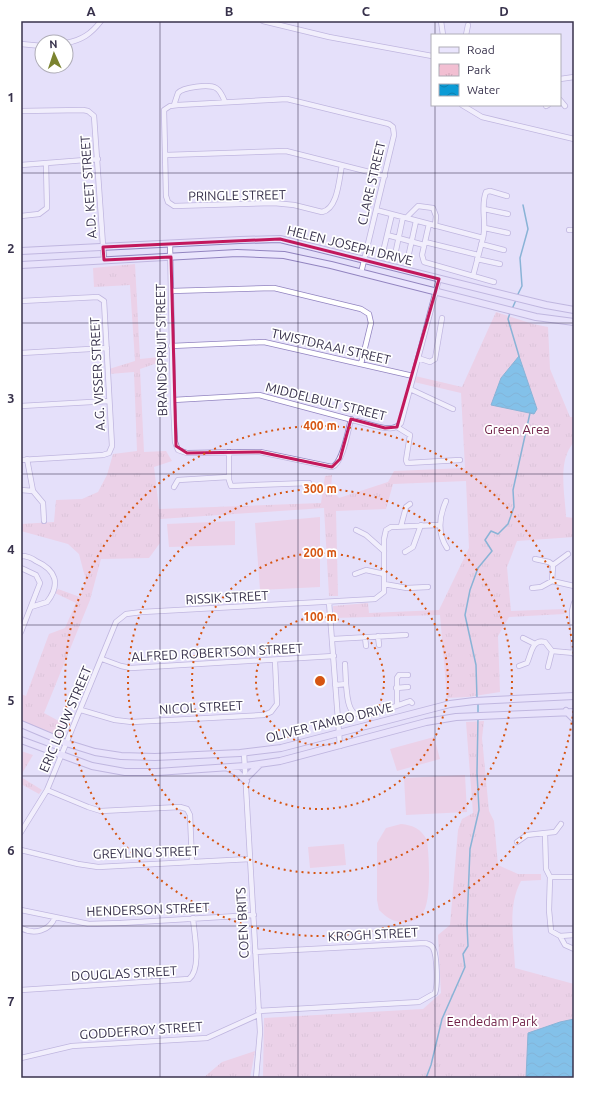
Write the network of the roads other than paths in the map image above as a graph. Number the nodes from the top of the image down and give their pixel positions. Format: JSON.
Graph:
{"nodes":[{"id":1,"x":101,"y":21,"type":"edge"},
{"id":2,"x":264,"y":21,"type":"edge"},
{"id":3,"x":441,"y":21,"type":"edge"},
{"id":4,"x":468,"y":25,"type":"dead end"},
{"id":5,"x":443,"y":34,"type":"edge"},
{"id":6,"x":466,"y":34,"type":"edge"},
{"id":7,"x":74,"y":40,"type":"edge"},
{"id":8,"x":21,"y":44,"type":"edge"},
{"id":9,"x":34,"y":45,"type":"edge"},
{"id":10,"x":431,"y":56,"type":"edge"},
{"id":11,"x":574,"y":77,"type":"edge"},
{"id":12,"x":561,"y":79,"type":"edge"},
{"id":13,"x":561,"y":101,"type":"edge"},
{"id":14,"x":225,"y":102,"type":"junction"},
{"id":15,"x":174,"y":105,"type":"junction"},
{"id":16,"x":464,"y":106,"type":"edge"},
{"id":17,"x":565,"y":106,"type":"dead end"},
{"id":18,"x":21,"y":112,"type":"edge"},
{"id":19,"x":574,"y":139,"type":"edge"},
{"id":20,"x":166,"y":155,"type":"junction"},
{"id":21,"x":98,"y":159,"type":"junction"},
{"id":22,"x":21,"y":164,"type":"edge"},
{"id":23,"x":46,"y":164,"type":"junction"},
{"id":24,"x":342,"y":165,"type":"junction"},
{"id":25,"x":385,"y":176,"type":"junction"},
{"id":26,"x":507,"y":196,"type":"dead end"},
{"id":27,"x":484,"y":208,"type":"junction"},
{"id":28,"x":376,"y":210,"type":"junction"},
{"id":29,"x":392,"y":214,"type":"junction"},
{"id":30,"x":508,"y":214,"type":"dead end"},
{"id":31,"x":21,"y":216,"type":"edge"},
{"id":32,"x":405,"y":217,"type":"junction"},
{"id":33,"x":416,"y":221,"type":"junction"},
{"id":34,"x":432,"y":225,"type":"junction"},
{"id":35,"x":485,"y":228,"type":"junction"},
{"id":36,"x":508,"y":233,"type":"dead end"},
{"id":37,"x":387,"y":235,"type":"junction"},
{"id":38,"x":398,"y":238,"type":"junction"},
{"id":39,"x":483,"y":238,"type":"junction"},
{"id":40,"x":411,"y":242,"type":"junction"},
{"id":41,"x":424,"y":243,"type":"junction"},
{"id":42,"x":170,"y":244,"type":"junction"},
{"id":43,"x":481,"y":244,"type":"junction"},
{"id":44,"x":103,"y":247,"type":"junction"},
{"id":45,"x":504,"y":250,"type":"dead end"},
{"id":46,"x":21,"y":251,"type":"edge"},
{"id":47,"x":383,"y":252,"type":"dead end"},
{"id":48,"x":395,"y":255,"type":"dead end"},
{"id":49,"x":171,"y":257,"type":"junction"},
{"id":50,"x":478,"y":257,"type":"junction"},
{"id":51,"x":408,"y":258,"type":"dead end"},
{"id":52,"x":365,"y":259,"type":"junction"},
{"id":53,"x":104,"y":260,"type":"junction"},
{"id":54,"x":21,"y":264,"type":"edge"},
{"id":55,"x":500,"y":264,"type":"dead end"},
{"id":56,"x":361,"y":273,"type":"junction"},
{"id":57,"x":473,"y":276,"type":"junction"},
{"id":58,"x":439,"y":279,"type":"junction"},
{"id":59,"x":494,"y":282,"type":"dead end"},
{"id":60,"x":171,"y":291,"type":"junction"},
{"id":61,"x":436,"y":291,"type":"junction"},
{"id":62,"x":21,"y":301,"type":"edge"},
{"id":63,"x":561,"y":308,"type":"junction"},
{"id":64,"x":574,"y":310,"type":"edge"},
{"id":65,"x":574,"y":314,"type":"edge"},
{"id":66,"x":442,"y":318,"type":"dead end"},
{"id":67,"x":574,"y":322,"type":"edge"},
{"id":68,"x":171,"y":346,"type":"junction"},
{"id":69,"x":107,"y":348,"type":"junction"},
{"id":70,"x":21,"y":353,"type":"edge"},
{"id":71,"x":418,"y":358,"type":"junction"},
{"id":72,"x":361,"y":364,"type":"junction"},
{"id":73,"x":413,"y":376,"type":"junction"},
{"id":74,"x":410,"y":389,"type":"junction"},
{"id":75,"x":173,"y":400,"type":"junction"},
{"id":76,"x":109,"y":401,"type":"junction"},
{"id":77,"x":21,"y":406,"type":"edge"},
{"id":78,"x":453,"y":409,"type":"dead end"},
{"id":79,"x":351,"y":419,"type":"junction"},
{"id":80,"x":399,"y":425,"type":"junction"},
{"id":81,"x":229,"y":452,"type":"junction"},
{"id":82,"x":24,"y":459,"type":"edge"},
{"id":83,"x":460,"y":460,"type":"dead end"},
{"id":84,"x":228,"y":477,"type":"junction"},
{"id":85,"x":309,"y":483,"type":"dead end"},
{"id":86,"x":174,"y":486,"type":"dead end"},
{"id":87,"x":21,"y":490,"type":"edge"},
{"id":88,"x":32,"y":490,"type":"junction"},
{"id":89,"x":446,"y":501,"type":"dead end"},
{"id":90,"x":410,"y":504,"type":"dead end"},
{"id":91,"x":44,"y":521,"type":"dead end"},
{"id":92,"x":421,"y":525,"type":"junction"},
{"id":93,"x":439,"y":525,"type":"junction"},
{"id":94,"x":401,"y":526,"type":"junction"},
{"id":95,"x":356,"y":530,"type":"dead end"},
{"id":96,"x":447,"y":548,"type":"dead end"},
{"id":97,"x":384,"y":551,"type":"junction"},
{"id":98,"x":405,"y":552,"type":"dead end"},
{"id":99,"x":568,"y":554,"type":"dead end"},
{"id":100,"x":21,"y":556,"type":"edge"},
{"id":101,"x":535,"y":559,"type":"dead end"},
{"id":102,"x":553,"y":565,"type":"junction"},
{"id":103,"x":21,"y":568,"type":"edge"},
{"id":104,"x":355,"y":574,"type":"dead end"},
{"id":105,"x":384,"y":574,"type":"junction"},
{"id":106,"x":552,"y":581,"type":"junction"},
{"id":107,"x":384,"y":584,"type":"junction"},
{"id":108,"x":574,"y":586,"type":"edge"},
{"id":109,"x":428,"y":587,"type":"dead end"},
{"id":110,"x":532,"y":588,"type":"dead end"},
{"id":111,"x":329,"y":602,"type":"junction"},
{"id":112,"x":574,"y":603,"type":"edge"},
{"id":113,"x":31,"y":607,"type":"junction"},
{"id":114,"x":126,"y":614,"type":"joint"},
{"id":115,"x":573,"y":622,"type":"edge"},
{"id":116,"x":21,"y":630,"type":"edge"},
{"id":117,"x":406,"y":635,"type":"dead end"},
{"id":118,"x":378,"y":636,"type":"junction"},
{"id":119,"x":366,"y":637,"type":"junction"},
{"id":120,"x":523,"y":638,"type":"dead end"},
{"id":121,"x":332,"y":639,"type":"junction"},
{"id":122,"x":535,"y":644,"type":"junction"},
{"id":123,"x":366,"y":646,"type":"dead end"},
{"id":124,"x":379,"y":646,"type":"dead end"},
{"id":125,"x":552,"y":651,"type":"junction"},
{"id":126,"x":574,"y":653,"type":"edge"},
{"id":127,"x":334,"y":656,"type":"junction"},
{"id":128,"x":102,"y":659,"type":"junction"},
{"id":129,"x":276,"y":661,"type":"junction"},
{"id":130,"x":345,"y":664,"type":"dead end"},
{"id":131,"x":519,"y":666,"type":"dead end"},
{"id":132,"x":548,"y":667,"type":"dead end"},
{"id":133,"x":408,"y":675,"type":"dead end"},
{"id":134,"x":346,"y":684,"type":"junction"},
{"id":135,"x":335,"y":685,"type":"junction"},
{"id":136,"x":408,"y":687,"type":"dead end"},
{"id":137,"x":396,"y":688,"type":"junction"},
{"id":138,"x":574,"y":696,"type":"edge"},
{"id":139,"x":412,"y":702,"type":"dead end"},
{"id":140,"x":397,"y":705,"type":"junction"},
{"id":141,"x":81,"y":710,"type":"junction"},
{"id":142,"x":566,"y":711,"type":"junction"},
{"id":143,"x":574,"y":712,"type":"edge"},
{"id":144,"x":574,"y":719,"type":"edge"},
{"id":145,"x":21,"y":724,"type":"edge"},
{"id":146,"x":338,"y":732,"type":"junction"},
{"id":147,"x":21,"y":740,"type":"edge"},
{"id":148,"x":66,"y":743,"type":"junction"},
{"id":149,"x":340,"y":746,"type":"junction"},
{"id":150,"x":244,"y":753,"type":"junction"},
{"id":151,"x":60,"y":756,"type":"junction"},
{"id":152,"x":264,"y":764,"type":"junction"},
{"id":153,"x":245,"y":766,"type":"junction"},
{"id":154,"x":226,"y":768,"type":"junction"},
{"id":155,"x":246,"y":780,"type":"junction"},
{"id":156,"x":47,"y":790,"type":"junction"},
{"id":157,"x":561,"y":824,"type":"dead end"},
{"id":158,"x":21,"y":832,"type":"edge"},
{"id":159,"x":546,"y":833,"type":"junction"},
{"id":160,"x":517,"y":842,"type":"dead end"},
{"id":161,"x":21,"y":850,"type":"edge"},
{"id":162,"x":250,"y":859,"type":"junction"},
{"id":163,"x":192,"y":861,"type":"junction"},
{"id":164,"x":550,"y":877,"type":"junction"},
{"id":165,"x":574,"y":877,"type":"edge"},
{"id":166,"x":21,"y":910,"type":"edge"},
{"id":167,"x":254,"y":915,"type":"junction"},
{"id":168,"x":55,"y":917,"type":"junction"},
{"id":169,"x":193,"y":918,"type":"junction"},
{"id":170,"x":21,"y":928,"type":"edge"},
{"id":171,"x":560,"y":936,"type":"junction"},
{"id":172,"x":574,"y":936,"type":"edge"},
{"id":173,"x":574,"y":948,"type":"edge"},
{"id":174,"x":255,"y":952,"type":"junction"},
{"id":175,"x":21,"y":990,"type":"edge"},
{"id":176,"x":425,"y":1000,"type":"joint"},
{"id":177,"x":258,"y":1013,"type":"junction"},
{"id":178,"x":21,"y":1058,"type":"edge"},
{"id":179,"x":256,"y":1078,"type":"edge"}],
"edges":[{"from":1,"to":7,"type":"street"},
{"from":2,"to":10,"type":"street"},
{"from":3,"to":5,"type":"street"},
{"from":4,"to":6,"type":"street"},
{"from":8,"to":9,"type":"street"},
{"from":11,"to":12,"type":"street"},
{"from":13,"to":17,"type":"street"},
{"from":14,"to":15,"type":"street"},
{"from":14,"to":15,"type":"street"},
{"from":14,"to":25,"type":"street","name":"CLARE STREET"},
{"from":15,"to":20,"type":"street"},
{"from":16,"to":19,"type":"street"},
{"from":18,"to":21,"type":"street","name":"A.D. KEET STREET"},
{"from":20,"to":24,"type":"street"},
{"from":20,"to":24,"type":"street","name":"PRINGLE STREET"},
{"from":21,"to":23,"type":"street"},
{"from":21,"to":44,"type":"street","name":"A.D. KEET STREET"},
{"from":22,"to":23,"type":"street"},
{"from":23,"to":31,"type":"street"},
{"from":24,"to":25,"type":"street"},
{"from":25,"to":28,"type":"street","name":"CLARE STREET"},
{"from":26,"to":27,"type":"street"},
{"from":27,"to":30,"type":"street"},
{"from":27,"to":35,"type":"street"},
{"from":28,"to":29,"type":"street"},
{"from":28,"to":52,"type":"street","name":"CLARE STREET"},
{"from":29,"to":32,"type":"street"},
{"from":29,"to":37,"type":"street"},
{"from":32,"to":33,"type":"street"},
{"from":32,"to":34,"type":"street"},
{"from":32,"to":38,"type":"street"},
{"from":33,"to":34,"type":"street"},
{"from":33,"to":40,"type":"street"},
{"from":34,"to":39,"type":"street"},
{"from":34,"to":41,"type":"street"},
{"from":35,"to":36,"type":"street"},
{"from":35,"to":39,"type":"street"},
{"from":37,"to":38,"type":"street"},
{"from":37,"to":47,"type":"street"},
{"from":38,"to":40,"type":"street"},
{"from":38,"to":48,"type":"street"},
{"from":39,"to":43,"type":"street"},
{"from":40,"to":41,"type":"street"},
{"from":40,"to":51,"type":"street"},
{"from":41,"to":50,"type":"street"},
{"from":41,"to":57,"type":"street"},
{"from":42,"to":44,"type":"street","name":"HELEN JOSEPH DRIVE"},
{"from":42,"to":49,"type":"street","name":"BRANDSPRUIT STREET"},
{"from":42,"to":52,"type":"street","name":"HELEN JOSEPH DRIVE"},
{"from":43,"to":45,"type":"street"},
{"from":43,"to":50,"type":"street"},
{"from":44,"to":46,"type":"street","name":"HELEN JOSEPH DRIVE"},
{"from":44,"to":53,"type":"street","name":"A.D. KEET STREET"},
{"from":49,"to":53,"type":"street","name":"HELEN JOSEPH DRIVE"},
{"from":49,"to":56,"type":"street","name":"HELEN JOSEPH DRIVE"},
{"from":49,"to":60,"type":"street","name":"BRANDSPRUIT STREET"},
{"from":50,"to":55,"type":"street"},
{"from":50,"to":57,"type":"street"},
{"from":52,"to":56,"type":"street","name":"CLARE STREET"},
{"from":52,"to":58,"type":"street","name":"HELEN JOSEPH DRIVE"},
{"from":53,"to":54,"type":"street","name":"HELEN JOSEPH DRIVE"},
{"from":56,"to":61,"type":"street","name":"HELEN JOSEPH DRIVE"},
{"from":57,"to":59,"type":"street"},
{"from":58,"to":61,"type":"street"},
{"from":58,"to":63,"type":"street","name":"HELEN JOSEPH DRIVE"},
{"from":60,"to":68,"type":"street","name":"BRANDSPRUIT STREET"},
{"from":60,"to":72,"type":"street"},
{"from":61,"to":67,"type":"street","name":"HELEN JOSEPH DRIVE"},
{"from":61,"to":71,"type":"street"},
{"from":62,"to":69,"type":"street","name":"A.G. VISSER STREET"},
{"from":63,"to":64,"type":"street","name":"HELEN JOSEPH DRIVE"},
{"from":63,"to":65,"type":"street"},
{"from":66,"to":71,"type":"street"},
{"from":68,"to":72,"type":"street","name":"TWISTDRAAI STREET"},
{"from":68,"to":75,"type":"street","name":"BRANDSPRUIT STREET"},
{"from":69,"to":70,"type":"street"},
{"from":69,"to":76,"type":"street","name":"A.G. VISSER STREET"},
{"from":71,"to":73,"type":"street"},
{"from":72,"to":73,"type":"street","name":"TWISTDRAAI STREET"},
{"from":73,"to":74,"type":"street"},
{"from":74,"to":78,"type":"street"},
{"from":74,"to":80,"type":"street"},
{"from":75,"to":79,"type":"street","name":"MIDDELBULT STREET"},
{"from":75,"to":81,"type":"street","name":"BRANDSPRUIT STREET"},
{"from":76,"to":77,"type":"street"},
{"from":76,"to":82,"type":"street","name":"A.G. VISSER STREET"},
{"from":79,"to":80,"type":"street","name":"MIDDELBULT STREET"},
{"from":79,"to":81,"type":"street"},
{"from":80,"to":83,"type":"street"},
{"from":81,"to":84,"type":"street"},
{"from":82,"to":88,"type":"street"},
{"from":84,"to":85,"type":"street"},
{"from":84,"to":86,"type":"street"},
{"from":87,"to":88,"type":"street"},
{"from":88,"to":91,"type":"street"},
{"from":89,"to":93,"type":"street"},
{"from":90,"to":94,"type":"street"},
{"from":92,"to":93,"type":"street"},
{"from":92,"to":94,"type":"street"},
{"from":92,"to":98,"type":"street"},
{"from":93,"to":96,"type":"street"},
{"from":94,"to":97,"type":"street"},
{"from":95,"to":97,"type":"street"},
{"from":97,"to":105,"type":"street"},
{"from":99,"to":102,"type":"street"},
{"from":100,"to":113,"type":"street"},
{"from":101,"to":102,"type":"street"},
{"from":102,"to":106,"type":"street"},
{"from":103,"to":113,"type":"street"},
{"from":104,"to":105,"type":"street"},
{"from":105,"to":107,"type":"street"},
{"from":106,"to":108,"type":"street"},
{"from":106,"to":110,"type":"street"},
{"from":107,"to":109,"type":"street"},
{"from":107,"to":111,"type":"street","name":"RISSIK STREET"},
{"from":111,"to":114,"type":"street","name":"RISSIK STREET"},
{"from":111,"to":121,"type":"street"},
{"from":112,"to":115,"type":"street"},
{"from":113,"to":116,"type":"street"},
{"from":114,"to":128,"type":"street","name":"ERIC LOUW STREET"},
{"from":115,"to":126,"type":"street"},
{"from":117,"to":118,"type":"street"},
{"from":118,"to":119,"type":"street"},
{"from":118,"to":124,"type":"street"},
{"from":119,"to":121,"type":"street"},
{"from":119,"to":123,"type":"street"},
{"from":120,"to":122,"type":"street"},
{"from":121,"to":127,"type":"street"},
{"from":122,"to":125,"type":"street"},
{"from":122,"to":131,"type":"street"},
{"from":125,"to":126,"type":"street"},
{"from":125,"to":132,"type":"street"},
{"from":127,"to":129,"type":"street","name":"ALFRED ROBERTSON STREET"},
{"from":127,"to":135,"type":"street"},
{"from":128,"to":129,"type":"street","name":"ALFRED ROBERTSON STREET"},
{"from":128,"to":141,"type":"street","name":"ERIC LOUW STREET"},
{"from":129,"to":141,"type":"street","name":"NICOL STREET"},
{"from":130,"to":134,"type":"street"},
{"from":133,"to":137,"type":"street"},
{"from":134,"to":135,"type":"street"},
{"from":134,"to":140,"type":"street"},
{"from":135,"to":146,"type":"street"},
{"from":136,"to":137,"type":"street"},
{"from":137,"to":140,"type":"street"},
{"from":138,"to":146,"type":"street","name":"OLIVER TAMBO DRIVE"},
{"from":139,"to":140,"type":"street"},
{"from":141,"to":148,"type":"street","name":"ERIC LOUW STREET"},
{"from":142,"to":143,"type":"street","name":"OLIVER TAMBO DRIVE"},
{"from":142,"to":144,"type":"street"},
{"from":142,"to":149,"type":"street","name":"OLIVER TAMBO DRIVE"},
{"from":145,"to":148,"type":"street","name":"OLIVER TAMBO DRIVE"},
{"from":146,"to":149,"type":"street"},
{"from":146,"to":150,"type":"street","name":"OLIVER TAMBO DRIVE"},
{"from":147,"to":151,"type":"street","name":"OLIVER TAMBO DRIVE"},
{"from":148,"to":150,"type":"street","name":"OLIVER TAMBO DRIVE"},
{"from":148,"to":151,"type":"street","name":"ERIC LOUW STREET"},
{"from":149,"to":152,"type":"street","name":"OLIVER TAMBO DRIVE"},
{"from":150,"to":153,"type":"street","name":"COEN BRITS"},
{"from":151,"to":154,"type":"street","name":"OLIVER TAMBO DRIVE"},
{"from":151,"to":156,"type":"street","name":"ERIC LOUW STREET"},
{"from":152,"to":153,"type":"street","name":"OLIVER TAMBO DRIVE"},
{"from":152,"to":155,"type":"street"},
{"from":153,"to":154,"type":"street","name":"OLIVER TAMBO DRIVE"},
{"from":153,"to":155,"type":"street","name":"COEN BRITS"},
{"from":154,"to":155,"type":"street"},
{"from":155,"to":162,"type":"street","name":"COEN BRITS"},
{"from":156,"to":158,"type":"street","name":"ERIC LOUW STREET"},
{"from":156,"to":163,"type":"street"},
{"from":157,"to":159,"type":"street"},
{"from":159,"to":160,"type":"street"},
{"from":159,"to":164,"type":"street"},
{"from":161,"to":163,"type":"street","name":"GREYLING STREET"},
{"from":162,"to":163,"type":"street","name":"GREYLING STREET"},
{"from":162,"to":167,"type":"street","name":"COEN BRITS"},
{"from":164,"to":165,"type":"street"},
{"from":164,"to":171,"type":"street"},
{"from":166,"to":168,"type":"street","name":"HENDERSON STREET"},
{"from":167,"to":169,"type":"street","name":"HENDERSON STREET"},
{"from":167,"to":174,"type":"street","name":"COEN BRITS"},
{"from":168,"to":169,"type":"street","name":"HENDERSON STREET"},
{"from":168,"to":170,"type":"street"},
{"from":169,"to":175,"type":"street","name":"DOUGLAS STREET"},
{"from":171,"to":172,"type":"street"},
{"from":171,"to":173,"type":"street"},
{"from":174,"to":176,"type":"street","name":"KROGH STREET"},
{"from":174,"to":177,"type":"street","name":"COEN BRITS"},
{"from":176,"to":177,"type":"street","name":"GODDEFROY STREET"},
{"from":177,"to":178,"type":"street","name":"GODDEFROY STREET"},
{"from":177,"to":179,"type":"street","name":"COEN BRITS"}]}
